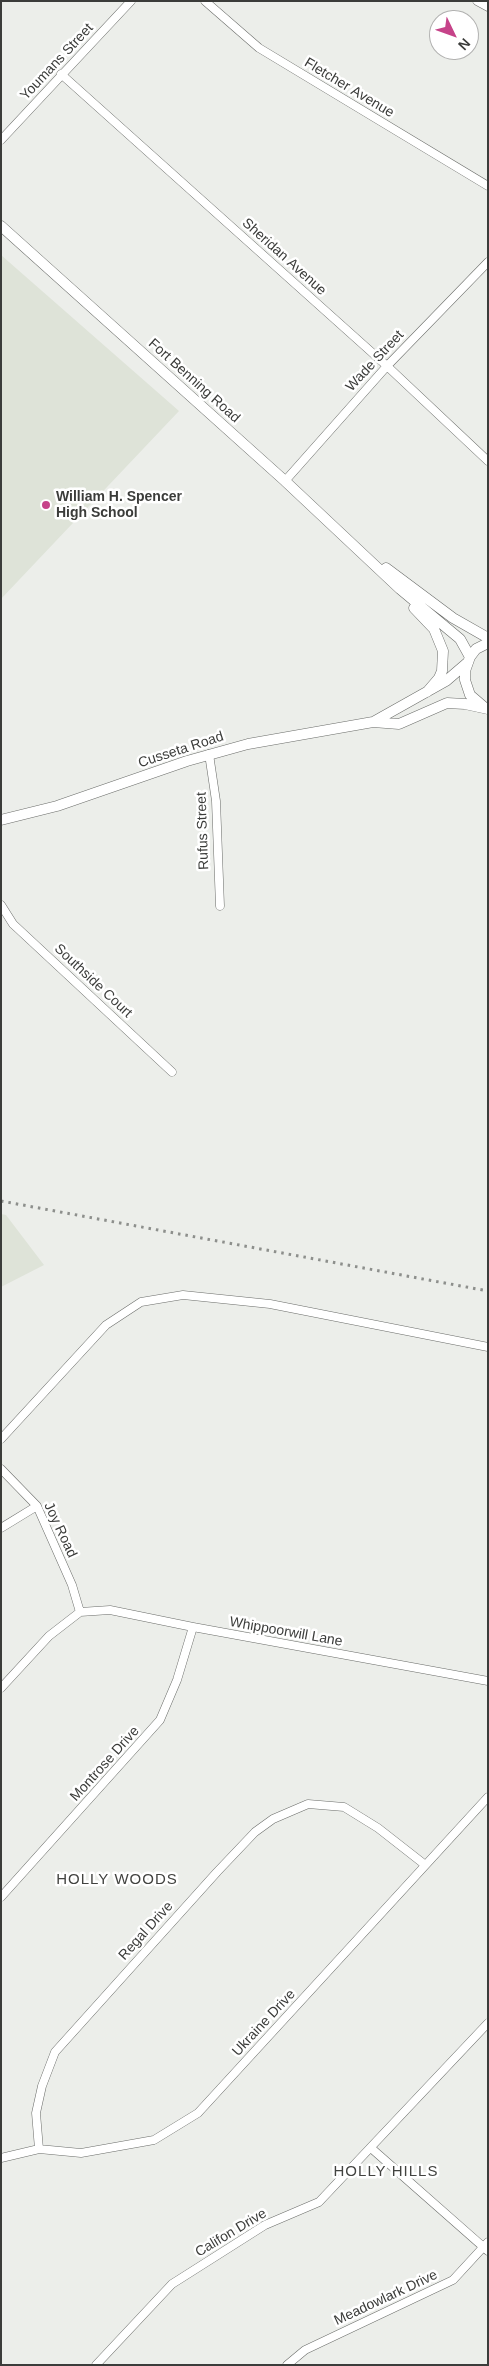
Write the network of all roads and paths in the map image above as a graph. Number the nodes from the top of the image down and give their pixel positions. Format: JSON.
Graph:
{"nodes":[{"id":1,"x":206,"y":1,"type":"edge"},
{"id":2,"x":477,"y":1,"type":"edge"},
{"id":3,"x":128,"y":2,"type":"edge"},
{"id":4,"x":488,"y":7,"type":"edge"},
{"id":5,"x":61,"y":74,"type":"junction"},
{"id":6,"x":1,"y":140,"type":"edge"},
{"id":7,"x":488,"y":186,"type":"edge"},
{"id":8,"x":1,"y":226,"type":"edge"},
{"id":9,"x":488,"y":262,"type":"edge"},
{"id":10,"x":386,"y":366,"type":"junction"},
{"id":11,"x":488,"y":461,"type":"edge"},
{"id":12,"x":284,"y":481,"type":"junction"},
{"id":13,"x":367,"y":557,"type":"junction"},
{"id":14,"x":400,"y":589,"type":"junction"},
{"id":15,"x":488,"y":638,"type":"edge"},
{"id":16,"x":488,"y":643,"type":"edge"},
{"id":17,"x":468,"y":660,"type":"junction"},
{"id":18,"x":427,"y":692,"type":"junction"},
{"id":19,"x":488,"y":709,"type":"edge"},
{"id":20,"x":373,"y":722,"type":"junction"},
{"id":21,"x":209,"y":754,"type":"junction"},
{"id":22,"x":1,"y":820,"type":"edge"},
{"id":23,"x":1,"y":905,"type":"edge"},
{"id":24,"x":220,"y":906,"type":"dead end"},
{"id":25,"x":172,"y":1072,"type":"dead end"},
{"id":26,"x":488,"y":1347,"type":"edge"},
{"id":27,"x":1,"y":1439,"type":"edge"},
{"id":28,"x":1,"y":1469,"type":"edge"},
{"id":29,"x":37,"y":1506,"type":"junction"},
{"id":30,"x":1,"y":1528,"type":"edge"},
{"id":31,"x":80,"y":1612,"type":"junction"},
{"id":32,"x":193,"y":1628,"type":"junction"},
{"id":33,"x":488,"y":1681,"type":"edge"},
{"id":34,"x":1,"y":1688,"type":"edge"},
{"id":35,"x":488,"y":1797,"type":"edge"},
{"id":36,"x":424,"y":1864,"type":"junction"},
{"id":37,"x":1,"y":1897,"type":"edge"},
{"id":38,"x":488,"y":2023,"type":"edge"},
{"id":39,"x":371,"y":2148,"type":"junction"},
{"id":40,"x":39,"y":2149,"type":"junction"},
{"id":41,"x":1,"y":2158,"type":"edge"},
{"id":42,"x":486,"y":2247,"type":"edge"},
{"id":43,"x":96,"y":2365,"type":"edge"},
{"id":44,"x":287,"y":2365,"type":"edge"}],
"edges":[{"from":1,"to":7,"type":"street","name":"Fletcher Avenue"},
{"from":2,"to":4,"type":"street"},
{"from":3,"to":5,"type":"street","name":"Youmans Street"},
{"from":5,"to":6,"type":"street","name":"Youmans Street"},
{"from":5,"to":10,"type":"street","name":"Sheridan Avenue"},
{"from":8,"to":12,"type":"street","name":"Fort Benning Road"},
{"from":9,"to":10,"type":"street","name":"Wade Street"},
{"from":10,"to":11,"type":"street","name":"Sheridan Avenue"},
{"from":10,"to":12,"type":"street","name":"Wade Street"},
{"from":12,"to":13,"type":"street","name":"Fort Benning Road"},
{"from":13,"to":14,"type":"street","name":"Fort Benning Road"},
{"from":13,"to":15,"type":"street","name":"Fort Benning Road"},
{"from":14,"to":17,"type":"street","name":"Fort Benning Road"},
{"from":14,"to":18,"type":"street"},
{"from":16,"to":17,"type":"street","name":"Cusseta Road"},
{"from":17,"to":18,"type":"street","name":"Cusseta Road"},
{"from":17,"to":19,"type":"street"},
{"from":18,"to":20,"type":"street","name":"Cusseta Road"},
{"from":19,"to":20,"type":"street","name":"Cusseta Road"},
{"from":20,"to":21,"type":"street","name":"Cusseta Road"},
{"from":21,"to":22,"type":"street","name":"Cusseta Road"},
{"from":21,"to":24,"type":"street","name":"Rufus Street"},
{"from":23,"to":25,"type":"street","name":"Southside Court"},
{"from":26,"to":27,"type":"street"},
{"from":28,"to":29,"type":"street","name":"Joy Road"},
{"from":29,"to":30,"type":"street"},
{"from":29,"to":31,"type":"street","name":"Joy Road"},
{"from":31,"to":32,"type":"street","name":"Whippoorwill Lane"},
{"from":31,"to":34,"type":"street"},
{"from":32,"to":33,"type":"street","name":"Whippoorwill Lane"},
{"from":32,"to":37,"type":"street","name":"Montrose Drive"},
{"from":35,"to":36,"type":"street","name":"Ukraine Drive"},
{"from":36,"to":40,"type":"street","name":"Ukraine Drive"},
{"from":36,"to":40,"type":"street","name":"Regal Drive"},
{"from":38,"to":39,"type":"street","name":"Califon Drive"},
{"from":39,"to":42,"type":"street"},
{"from":39,"to":43,"type":"street","name":"Califon Drive"},
{"from":40,"to":41,"type":"street","name":"Ukraine Drive"},
{"from":42,"to":44,"type":"street","name":"Meadowlark Drive"}]}
